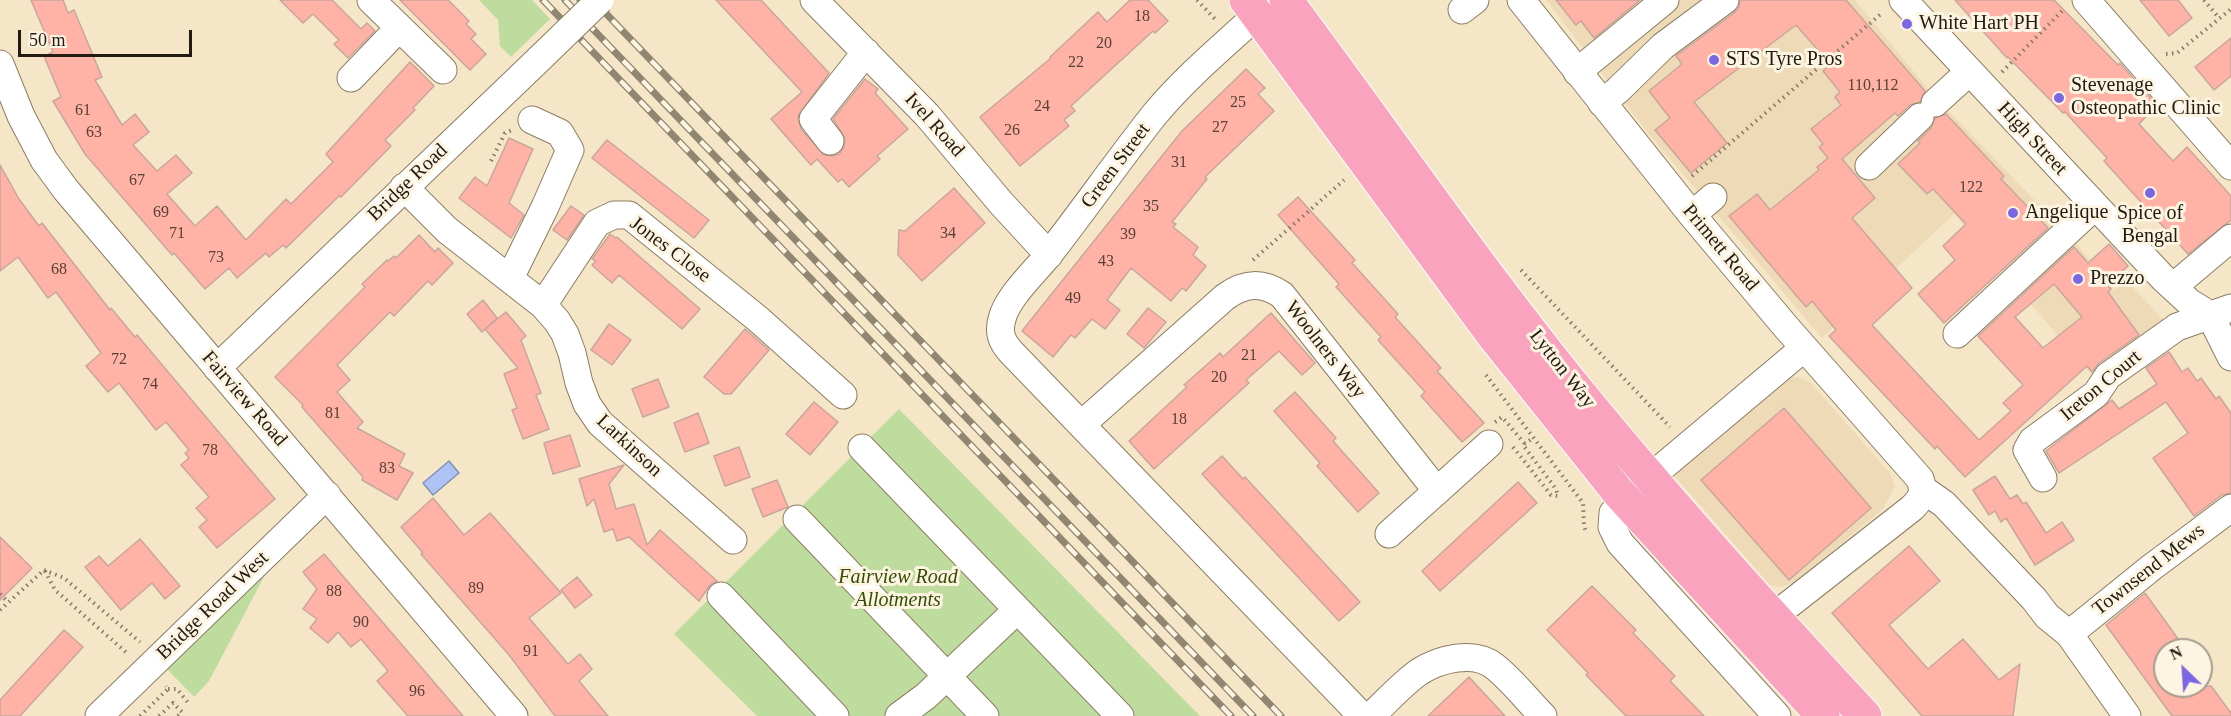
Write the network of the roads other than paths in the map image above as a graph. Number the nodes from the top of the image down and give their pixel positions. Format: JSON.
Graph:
{"nodes":[{"id":1,"x":371,"y":0,"type":"edge"},
{"id":2,"x":600,"y":0,"type":"edge"},
{"id":3,"x":814,"y":0,"type":"edge"},
{"id":4,"x":1286,"y":0,"type":"edge"},
{"id":5,"x":1521,"y":0,"type":"edge"},
{"id":6,"x":1664,"y":0,"type":"edge"},
{"id":7,"x":1725,"y":0,"type":"edge"},
{"id":8,"x":1897,"y":3,"type":"edge"},
{"id":9,"x":2075,"y":4,"type":"edge"},
{"id":10,"x":1251,"y":8,"type":"edge"},
{"id":11,"x":399,"y":28,"type":"junction"},
{"id":12,"x":866,"y":52,"type":"junction"},
{"id":13,"x":0,"y":64,"type":"edge"},
{"id":14,"x":443,"y":70,"type":"dead end"},
{"id":15,"x":1577,"y":72,"type":"junction"},
{"id":16,"x":351,"y":78,"type":"dead end"},
{"id":17,"x":1977,"y":80,"type":"junction"},
{"id":18,"x":1602,"y":102,"type":"junction"},
{"id":19,"x":531,"y":120,"type":"road end"},
{"id":20,"x":11,"y":121,"type":"edge"},
{"id":21,"x":830,"y":141,"type":"dead end"},
{"id":22,"x":1869,"y":166,"type":"dead end"},
{"id":23,"x":2231,"y":166,"type":"edge"},
{"id":24,"x":404,"y":187,"type":"junction"},
{"id":25,"x":1713,"y":197,"type":"dead end"},
{"id":26,"x":2095,"y":206,"type":"junction"},
{"id":27,"x":1692,"y":215,"type":"junction"},
{"id":28,"x":2231,"y":238,"type":"edge"},
{"id":29,"x":1049,"y":255,"type":"junction"},
{"id":30,"x":510,"y":278,"type":"junction"},
{"id":31,"x":2173,"y":287,"type":"junction"},
{"id":32,"x":543,"y":305,"type":"junction"},
{"id":33,"x":2220,"y":312,"type":"edge"},
{"id":34,"x":1957,"y":334,"type":"dead end"},
{"id":35,"x":1804,"y":348,"type":"junction"},
{"id":36,"x":2231,"y":357,"type":"edge"},
{"id":37,"x":217,"y":368,"type":"junction"},
{"id":38,"x":843,"y":395,"type":"dead end"},
{"id":39,"x":1082,"y":424,"type":"junction"},
{"id":40,"x":1489,"y":444,"type":"road end"},
{"id":41,"x":862,"y":448,"type":"dead end"},
{"id":42,"x":1654,"y":474,"type":"dead end"},
{"id":43,"x":2043,"y":478,"type":"dead end"},
{"id":44,"x":1924,"y":490,"type":"junction"},
{"id":45,"x":1437,"y":491,"type":"junction"},
{"id":46,"x":327,"y":495,"type":"junction"},
{"id":47,"x":2231,"y":508,"type":"edge"},
{"id":48,"x":1613,"y":513,"type":"dead end"},
{"id":49,"x":797,"y":519,"type":"dead end"},
{"id":50,"x":1389,"y":534,"type":"dead end"},
{"id":51,"x":733,"y":540,"type":"dead end"},
{"id":52,"x":721,"y":596,"type":"dead end"},
{"id":53,"x":1017,"y":610,"type":"junction"},
{"id":54,"x":1773,"y":617,"type":"junction"},
{"id":55,"x":2069,"y":634,"type":"junction"},
{"id":56,"x":947,"y":675,"type":"junction"},
{"id":57,"x":99,"y":716,"type":"edge"},
{"id":58,"x":514,"y":716,"type":"edge"},
{"id":59,"x":835,"y":716,"type":"edge"},
{"id":60,"x":899,"y":716,"type":"edge"},
{"id":61,"x":985,"y":716,"type":"edge"},
{"id":62,"x":1120,"y":716,"type":"edge"},
{"id":63,"x":1362,"y":716,"type":"edge"},
{"id":64,"x":1371,"y":716,"type":"edge"},
{"id":65,"x":1543,"y":716,"type":"edge"},
{"id":66,"x":1777,"y":716,"type":"edge"},
{"id":67,"x":1823,"y":716,"type":"edge"},
{"id":68,"x":1865,"y":716,"type":"edge"},
{"id":69,"x":2127,"y":716,"type":"edge"}],
"edges":[{"from":1,"to":11,"type":"street"},
{"from":2,"to":24,"type":"street","name":"Bridge Road","bridge":true},
{"from":3,"to":12,"type":"street","name":"Ivel Road"},
{"from":4,"to":54,"type":"main road","name":"Lytton Way"},
{"from":5,"to":15,"type":"street","name":"Primett Road"},
{"from":6,"to":15,"type":"street"},
{"from":7,"to":18,"type":"street"},
{"from":8,"to":17,"type":"street","name":"High Street"},
{"from":9,"to":23,"type":"street"},
{"from":10,"to":29,"type":"street","name":"Green Street"},
{"from":10,"to":67,"type":"main road","name":"Lytton Way"},
{"from":11,"to":14,"type":"street"},
{"from":11,"to":16,"type":"street"},
{"from":12,"to":21,"type":"street"},
{"from":12,"to":29,"type":"street","name":"Ivel Road"},
{"from":13,"to":20,"type":"street","name":"Fairview Road"},
{"from":15,"to":18,"type":"street","name":"Primett Road"},
{"from":17,"to":22,"type":"street"},
{"from":17,"to":26,"type":"street","name":"High Street"},
{"from":18,"to":27,"type":"street","name":"Primett Road"},
{"from":19,"to":30,"type":"street"},
{"from":20,"to":37,"type":"street","name":"Fairview Road"},
{"from":24,"to":30,"type":"street","name":"Larkinson"},
{"from":24,"to":37,"type":"street","name":"Bridge Road"},
{"from":25,"to":27,"type":"street"},
{"from":26,"to":31,"type":"street","name":"High Street"},
{"from":26,"to":34,"type":"street"},
{"from":27,"to":35,"type":"street","name":"Primett Road"},
{"from":28,"to":31,"type":"street"},
{"from":29,"to":39,"type":"street","name":"Green Street"},
{"from":30,"to":32,"type":"street","name":"Larkinson"},
{"from":31,"to":33,"type":"street","name":"High Street"},
{"from":32,"to":38,"type":"street","name":"Jones Close"},
{"from":32,"to":51,"type":"street","name":"Larkinson"},
{"from":33,"to":36,"type":"street","name":"High Street"},
{"from":33,"to":43,"type":"street","name":"Ireton Court"},
{"from":35,"to":42,"type":"street"},
{"from":35,"to":44,"type":"street","name":"Primett Road"},
{"from":37,"to":46,"type":"street","name":"Fairview Road"},
{"from":39,"to":45,"type":"street","name":"Woolners Way"},
{"from":39,"to":63,"type":"street"},
{"from":40,"to":45,"type":"street"},
{"from":41,"to":53,"type":"street"},
{"from":44,"to":54,"type":"street"},
{"from":44,"to":55,"type":"street","name":"Primett Road"},
{"from":45,"to":50,"type":"street"},
{"from":46,"to":57,"type":"street","name":"Bridge Road West"},
{"from":46,"to":58,"type":"street","name":"Fairview Road"},
{"from":47,"to":55,"type":"street","name":"Townsend Mews"},
{"from":48,"to":66,"type":"street"},
{"from":49,"to":56,"type":"street"},
{"from":52,"to":59,"type":"street"},
{"from":53,"to":56,"type":"street"},
{"from":53,"to":62,"type":"street"},
{"from":54,"to":68,"type":"main road","name":"Lytton Way"},
{"from":55,"to":69,"type":"street","name":"Primett Road"},
{"from":56,"to":60,"type":"street"},
{"from":56,"to":61,"type":"street"},
{"from":64,"to":65,"type":"street"}]}
